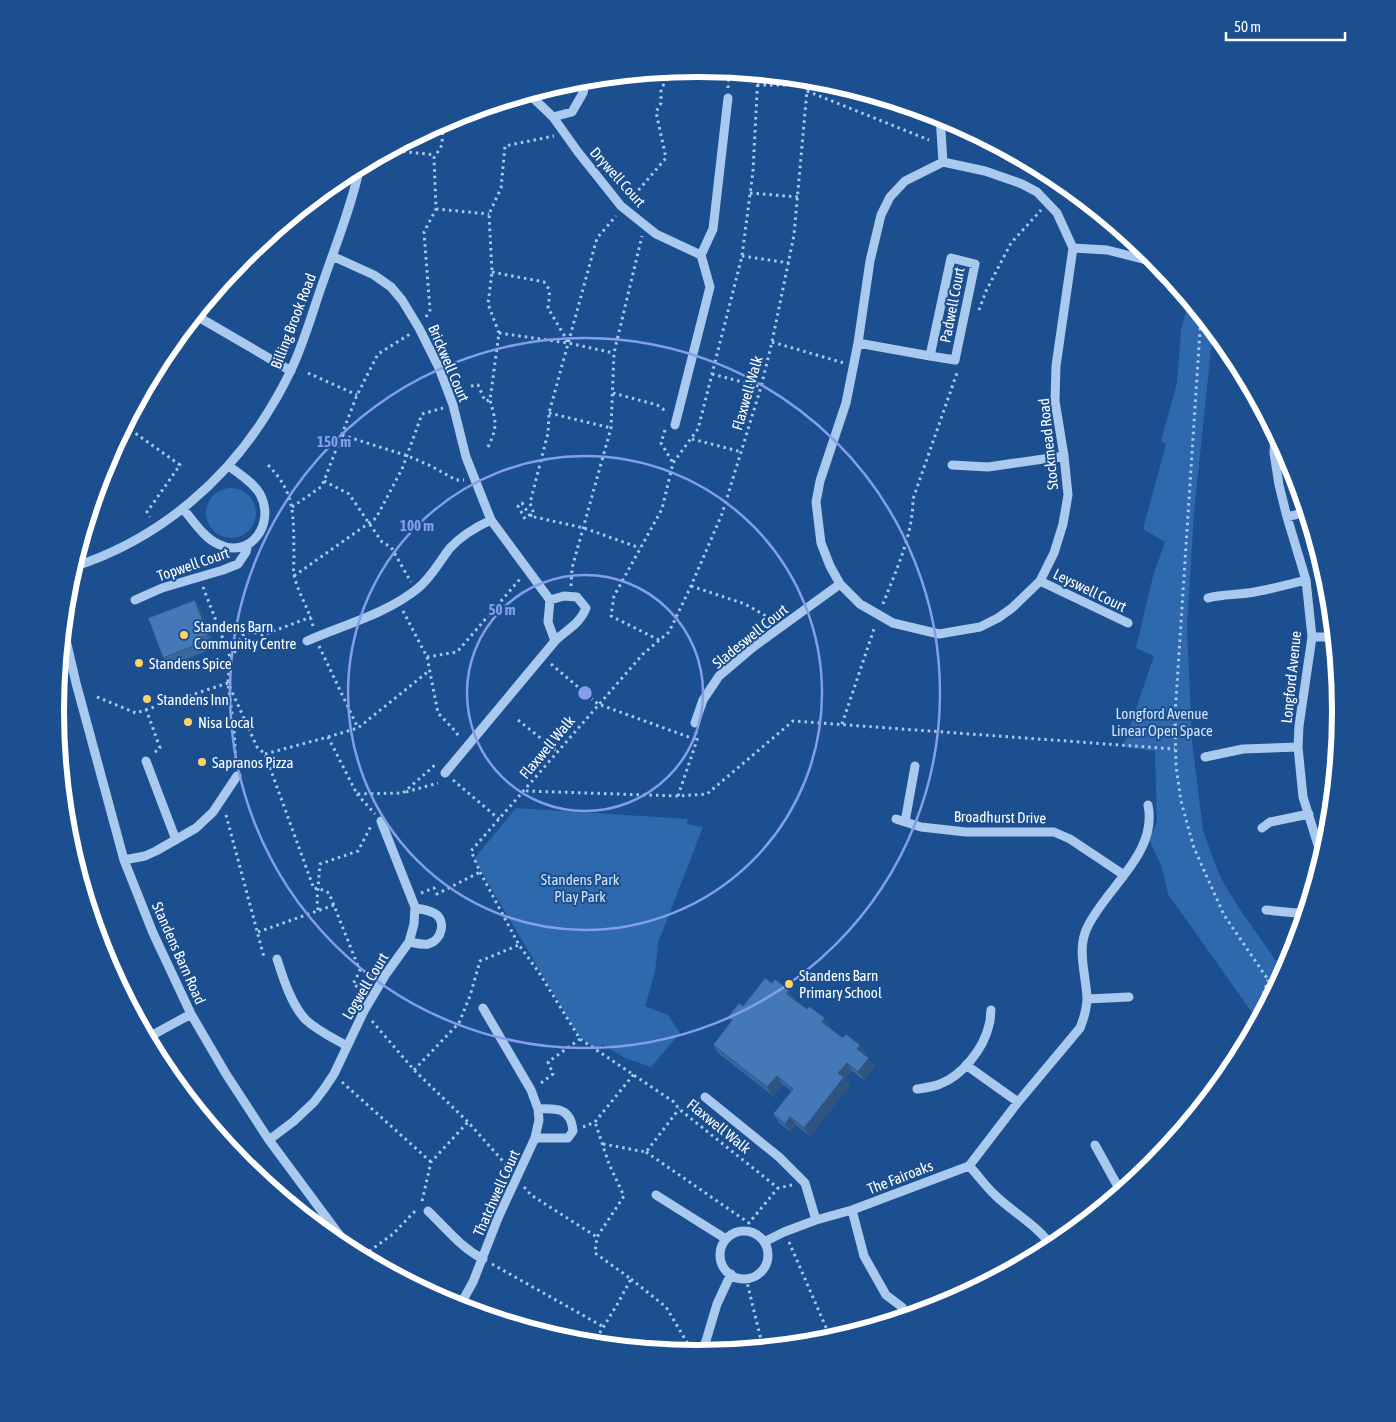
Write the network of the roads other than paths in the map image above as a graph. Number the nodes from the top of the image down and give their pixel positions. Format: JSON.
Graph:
{"nodes":[{"id":1,"x":584,"y":87,"type":"edge"},
{"id":2,"x":533,"y":98,"type":"edge"},
{"id":3,"x":728,"y":98,"type":"road end"},
{"id":4,"x":553,"y":117,"type":"junction"},
{"id":5,"x":941,"y":125,"type":"edge"},
{"id":6,"x":943,"y":162,"type":"junction"},
{"id":7,"x":356,"y":177,"type":"edge"},
{"id":8,"x":1073,"y":248,"type":"junction"},
{"id":9,"x":701,"y":255,"type":"junction"},
{"id":10,"x":332,"y":256,"type":"junction"},
{"id":11,"x":1141,"y":259,"type":"edge"},
{"id":12,"x":201,"y":318,"type":"edge"},
{"id":13,"x":858,"y":343,"type":"junction"},
{"id":14,"x":930,"y":356,"type":"junction"},
{"id":15,"x":291,"y":370,"type":"junction"},
{"id":16,"x":671,"y":424,"type":"road end"},
{"id":17,"x":1274,"y":446,"type":"edge"},
{"id":18,"x":1064,"y":456,"type":"junction"},
{"id":19,"x":952,"y":465,"type":"dead end"},
{"id":20,"x":229,"y":466,"type":"junction"},
{"id":21,"x":183,"y":509,"type":"junction"},
{"id":22,"x":1301,"y":513,"type":"edge"},
{"id":23,"x":1286,"y":517,"type":"junction"},
{"id":24,"x":491,"y":520,"type":"junction"},
{"id":25,"x":248,"y":544,"type":"junction"},
{"id":26,"x":81,"y":564,"type":"edge"},
{"id":27,"x":1306,"y":580,"type":"junction"},
{"id":28,"x":1040,"y":581,"type":"junction"},
{"id":29,"x":840,"y":584,"type":"junction"},
{"id":30,"x":1208,"y":598,"type":"dead end"},
{"id":31,"x":135,"y":600,"type":"dead end"},
{"id":32,"x":550,"y":600,"type":"junction"},
{"id":33,"x":1128,"y":623,"type":"dead end"},
{"id":34,"x":1312,"y":637,"type":"junction"},
{"id":35,"x":1328,"y":637,"type":"edge"},
{"id":36,"x":311,"y":639,"type":"road end"},
{"id":37,"x":555,"y":641,"type":"junction"},
{"id":38,"x":67,"y":646,"type":"edge"},
{"id":39,"x":695,"y":723,"type":"road end"},
{"id":40,"x":1298,"y":747,"type":"junction"},
{"id":41,"x":1205,"y":757,"type":"dead end"},
{"id":42,"x":146,"y":761,"type":"road end"},
{"id":43,"x":915,"y":766,"type":"dead end"},
{"id":44,"x":237,"y":776,"type":"road end"},
{"id":45,"x":448,"y":776,"type":"road end"},
{"id":46,"x":1148,"y":806,"type":"dead end"},
{"id":47,"x":1309,"y":814,"type":"junction"},
{"id":48,"x":896,"y":819,"type":"dead end"},
{"id":49,"x":377,"y":822,"type":"road end"},
{"id":50,"x":906,"y":822,"type":"junction"},
{"id":51,"x":1262,"y":828,"type":"dead end"},
{"id":52,"x":176,"y":840,"type":"junction"},
{"id":53,"x":1318,"y":844,"type":"edge"},
{"id":54,"x":124,"y":860,"type":"junction"},
{"id":55,"x":1124,"y":874,"type":"junction"},
{"id":56,"x":415,"y":908,"type":"junction"},
{"id":57,"x":1266,"y":910,"type":"dead end"},
{"id":58,"x":1300,"y":912,"type":"edge"},
{"id":59,"x":409,"y":942,"type":"junction"},
{"id":60,"x":277,"y":959,"type":"road end"},
{"id":61,"x":1129,"y":997,"type":"dead end"},
{"id":62,"x":1087,"y":999,"type":"junction"},
{"id":63,"x":483,"y":1008,"type":"dead end"},
{"id":64,"x":991,"y":1010,"type":"dead end"},
{"id":65,"x":191,"y":1014,"type":"junction"},
{"id":66,"x":153,"y":1035,"type":"edge"},
{"id":67,"x":347,"y":1046,"type":"junction"},
{"id":68,"x":966,"y":1065,"type":"junction"},
{"id":69,"x":917,"y":1090,"type":"dead end"},
{"id":70,"x":705,"y":1097,"type":"dead end"},
{"id":71,"x":1018,"y":1102,"type":"junction"},
{"id":72,"x":538,"y":1109,"type":"junction"},
{"id":73,"x":535,"y":1138,"type":"junction"},
{"id":74,"x":269,"y":1140,"type":"junction"},
{"id":75,"x":1095,"y":1145,"type":"dead end"},
{"id":76,"x":969,"y":1166,"type":"junction"},
{"id":77,"x":1118,"y":1186,"type":"edge"},
{"id":78,"x":656,"y":1196,"type":"dead end"},
{"id":79,"x":852,"y":1210,"type":"junction"},
{"id":80,"x":428,"y":1211,"type":"dead end"},
{"id":81,"x":816,"y":1220,"type":"junction"},
{"id":82,"x":326,"y":1224,"type":"edge"},
{"id":83,"x":726,"y":1239,"type":"junction"},
{"id":84,"x":1046,"y":1240,"type":"edge"},
{"id":85,"x":764,"y":1242,"type":"junction"},
{"id":86,"x":483,"y":1259,"type":"junction"},
{"id":87,"x":730,"y":1274,"type":"junction"},
{"id":88,"x":462,"y":1300,"type":"edge"},
{"id":89,"x":902,"y":1306,"type":"dead end"},
{"id":90,"x":705,"y":1345,"type":"edge"}],
"edges":[{"from":1,"to":4,"type":"street"},
{"from":2,"to":4,"type":"street","name":"Drywell Court"},
{"from":3,"to":9,"type":"street"},
{"from":4,"to":9,"type":"street","name":"Drywell Court"},
{"from":5,"to":6,"type":"street"},
{"from":6,"to":8,"type":"street"},
{"from":6,"to":13,"type":"street","name":"Stockmead Road"},
{"from":7,"to":10,"type":"street","name":"Billing Brook Road"},
{"from":8,"to":11,"type":"street"},
{"from":8,"to":18,"type":"street","name":"Stockmead Road"},
{"from":9,"to":16,"type":"street"},
{"from":10,"to":15,"type":"street","name":"Billing Brook Road"},
{"from":10,"to":24,"type":"street","name":"Brickwell Court"},
{"from":12,"to":15,"type":"street"},
{"from":13,"to":14,"type":"street","name":"Padwell Court"},
{"from":13,"to":29,"type":"street","name":"Stockmead Road"},
{"from":14,"to":14,"type":"street","name":"Padwell Court"},
{"from":15,"to":20,"type":"street","name":"Billing Brook Road"},
{"from":17,"to":23,"type":"street","name":"Longford Avenue"},
{"from":18,"to":19,"type":"street"},
{"from":18,"to":28,"type":"street","name":"Stockmead Road"},
{"from":20,"to":21,"type":"street","name":"Billing Brook Road"},
{"from":20,"to":25,"type":"street","name":"Topwell Court"},
{"from":21,"to":25,"type":"street","name":"Topwell Court"},
{"from":21,"to":26,"type":"street","name":"Billing Brook Road"},
{"from":22,"to":23,"type":"street"},
{"from":23,"to":27,"type":"street","name":"Longford Avenue"},
{"from":24,"to":32,"type":"street","name":"Brickwell Court"},
{"from":24,"to":36,"type":"street"},
{"from":25,"to":31,"type":"street","name":"Topwell Court"},
{"from":27,"to":30,"type":"street"},
{"from":27,"to":34,"type":"street","name":"Longford Avenue"},
{"from":28,"to":29,"type":"street","name":"Stockmead Road"},
{"from":28,"to":33,"type":"street","name":"Leyswell Court"},
{"from":29,"to":39,"type":"street","name":"Sladeswell Court"},
{"from":32,"to":37,"type":"street"},
{"from":32,"to":37,"type":"street"},
{"from":34,"to":35,"type":"street"},
{"from":34,"to":40,"type":"street","name":"Longford Avenue"},
{"from":37,"to":45,"type":"street"},
{"from":38,"to":54,"type":"street","name":"Standens Barn Road"},
{"from":40,"to":41,"type":"street"},
{"from":40,"to":47,"type":"street","name":"Longford Avenue"},
{"from":42,"to":52,"type":"street"},
{"from":43,"to":50,"type":"street"},
{"from":44,"to":52,"type":"street"},
{"from":46,"to":55,"type":"street"},
{"from":47,"to":51,"type":"street"},
{"from":47,"to":53,"type":"street","name":"Longford Avenue"},
{"from":48,"to":50,"type":"street","name":"Broadhurst Drive"},
{"from":49,"to":56,"type":"street","name":"Logwell Court"},
{"from":50,"to":55,"type":"street","name":"Broadhurst Drive"},
{"from":52,"to":54,"type":"street"},
{"from":54,"to":65,"type":"street","name":"Standens Barn Road"},
{"from":55,"to":62,"type":"street"},
{"from":56,"to":59,"type":"street","name":"Logwell Court"},
{"from":56,"to":59,"type":"street"},
{"from":57,"to":58,"type":"street"},
{"from":59,"to":67,"type":"street","name":"Logwell Court"},
{"from":60,"to":67,"type":"street"},
{"from":61,"to":62,"type":"street"},
{"from":62,"to":71,"type":"street"},
{"from":63,"to":72,"type":"street","name":"Thatchwell Court"},
{"from":64,"to":68,"type":"street"},
{"from":65,"to":66,"type":"street"},
{"from":65,"to":74,"type":"street","name":"Standens Barn Road"},
{"from":67,"to":74,"type":"street","name":"Logwell Court"},
{"from":68,"to":69,"type":"street"},
{"from":68,"to":71,"type":"street"},
{"from":70,"to":81,"type":"street"},
{"from":71,"to":76,"type":"street"},
{"from":72,"to":73,"type":"street","name":"Thatchwell Court"},
{"from":72,"to":73,"type":"street","name":"Thatchwell Court"},
{"from":73,"to":86,"type":"street","name":"Thatchwell Court"},
{"from":74,"to":82,"type":"street","name":"Standens Barn Road"},
{"from":75,"to":77,"type":"street"},
{"from":76,"to":79,"type":"street","name":"The Fairoaks"},
{"from":76,"to":84,"type":"street"},
{"from":78,"to":83,"type":"street"},
{"from":79,"to":81,"type":"street","name":"The Fairoaks"},
{"from":79,"to":89,"type":"street"},
{"from":80,"to":86,"type":"street","name":"Thatchwell Court"},
{"from":81,"to":85,"type":"street","name":"The Fairoaks"},
{"from":83,"to":85,"type":"street"},
{"from":83,"to":87,"type":"street"},
{"from":85,"to":87,"type":"street"},
{"from":86,"to":88,"type":"street","name":"Thatchwell Court"},
{"from":87,"to":90,"type":"street"}]}
